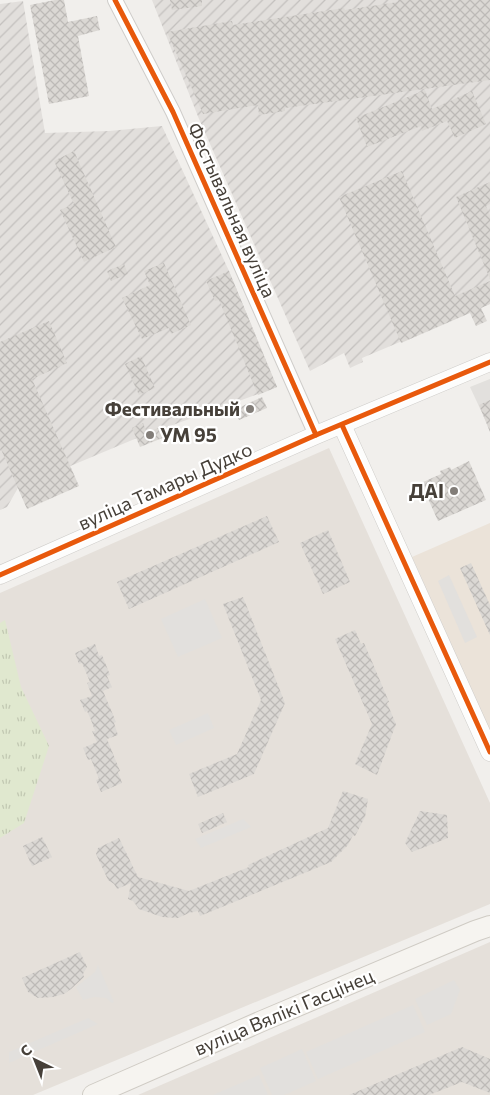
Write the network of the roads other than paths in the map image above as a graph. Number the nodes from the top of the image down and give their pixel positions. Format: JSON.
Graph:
{"nodes":[{"id":1,"x":116,"y":0,"type":"edge"},
{"id":2,"x":490,"y":362,"type":"edge"},
{"id":3,"x":342,"y":425,"type":"junction"},
{"id":4,"x":316,"y":435,"type":"junction"},
{"id":5,"x":0,"y":576,"type":"edge"},
{"id":6,"x":490,"y":752,"type":"edge"},
{"id":7,"x":485,"y":926,"type":"edge"},
{"id":8,"x":93,"y":1095,"type":"edge"}],
"edges":[{"from":1,"to":4,"type":"street","name":"Фестывальная вуліца"},
{"from":2,"to":3,"type":"street","name":"вуліца Тамары Дудко"},
{"from":3,"to":4,"type":"street","name":"вуліца Тамары Дудко"},
{"from":3,"to":6,"type":"street"},
{"from":4,"to":5,"type":"street","name":"вуліца Тамары Дудко"},
{"from":7,"to":8,"type":"main road","name":"вуліца Вялікі Гасцінец"}]}
